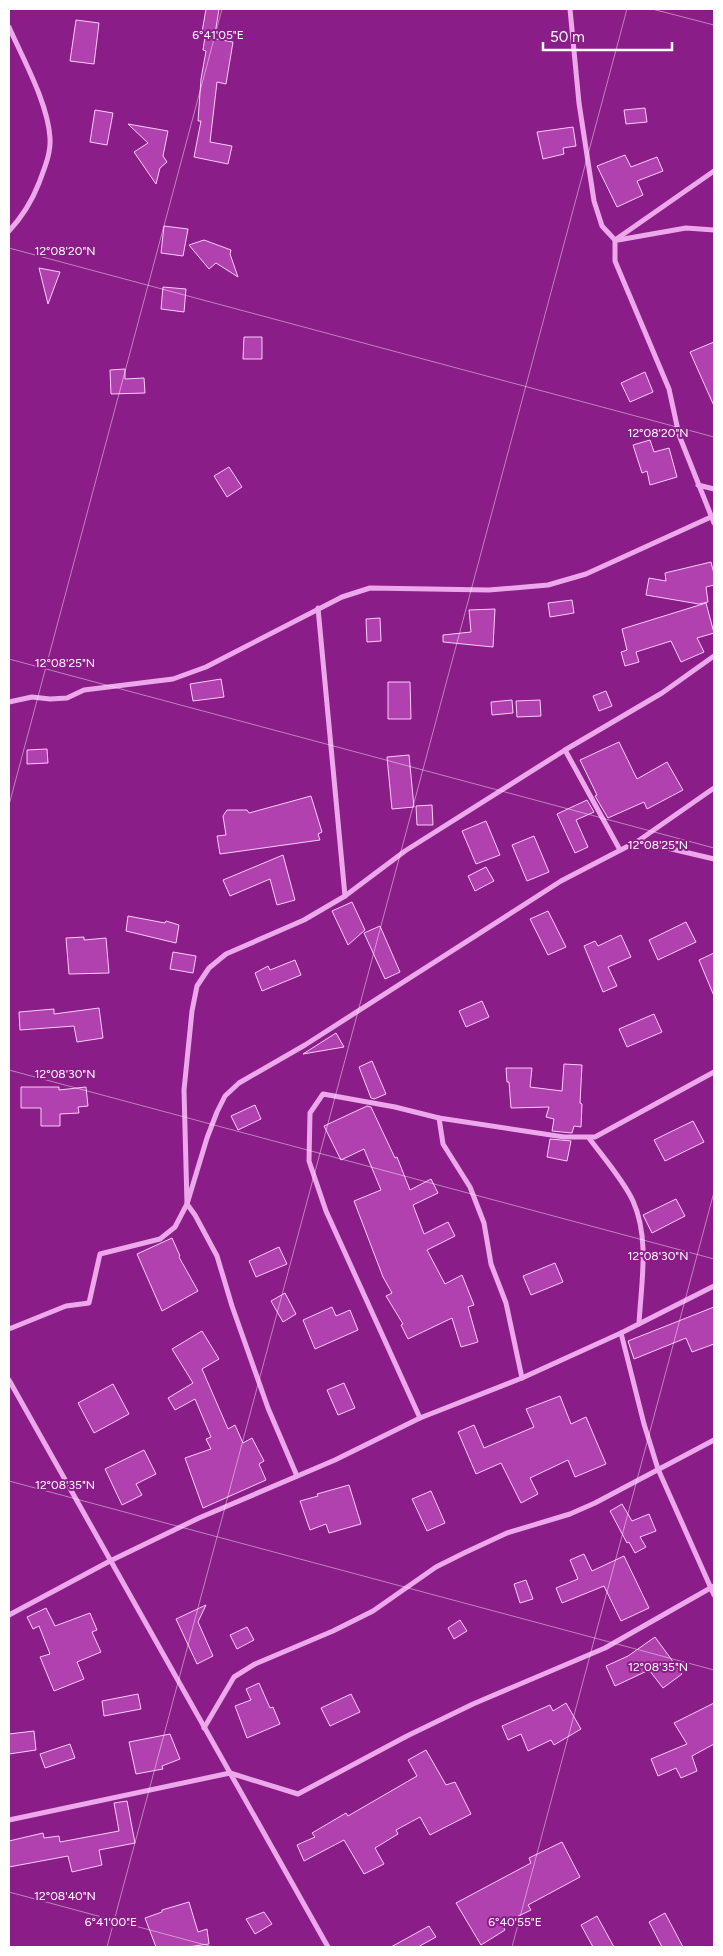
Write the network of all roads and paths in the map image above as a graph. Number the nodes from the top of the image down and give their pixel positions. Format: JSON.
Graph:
{"nodes":[{"id":1,"x":570,"y":9,"type":"edge"},
{"id":2,"x":9,"y":27,"type":"edge"},
{"id":3,"x":714,"y":171,"type":"edge"},
{"id":4,"x":714,"y":230,"type":"edge"},
{"id":5,"x":9,"y":231,"type":"edge"},
{"id":6,"x":615,"y":240,"type":"junction"},
{"id":7,"x":698,"y":485,"type":"junction"},
{"id":8,"x":714,"y":488,"type":"edge"},
{"id":9,"x":712,"y":513,"type":"edge"},
{"id":10,"x":714,"y":523,"type":"edge"},
{"id":11,"x":318,"y":608,"type":"junction"},
{"id":12,"x":714,"y":656,"type":"edge"},
{"id":13,"x":9,"y":702,"type":"edge"},
{"id":14,"x":565,"y":750,"type":"junction"},
{"id":15,"x":714,"y":788,"type":"edge"},
{"id":16,"x":638,"y":841,"type":"junction"},
{"id":17,"x":620,"y":850,"type":"junction"},
{"id":18,"x":714,"y":859,"type":"edge"},
{"id":19,"x":345,"y":896,"type":"junction"},
{"id":20,"x":714,"y":1072,"type":"edge"},
{"id":21,"x":439,"y":1118,"type":"junction"},
{"id":22,"x":589,"y":1138,"type":"junction"},
{"id":23,"x":186,"y":1204,"type":"junction"},
{"id":24,"x":714,"y":1286,"type":"edge"},
{"id":25,"x":639,"y":1324,"type":"junction"},
{"id":26,"x":9,"y":1329,"type":"edge"},
{"id":27,"x":621,"y":1333,"type":"junction"},
{"id":28,"x":522,"y":1378,"type":"junction"},
{"id":29,"x":9,"y":1380,"type":"edge"},
{"id":30,"x":420,"y":1418,"type":"junction"},
{"id":31,"x":714,"y":1440,"type":"edge"},
{"id":32,"x":658,"y":1469,"type":"junction"},
{"id":33,"x":297,"y":1476,"type":"junction"},
{"id":34,"x":110,"y":1561,"type":"junction"},
{"id":35,"x":713,"y":1587,"type":"edge"},
{"id":36,"x":714,"y":1595,"type":"edge"},
{"id":37,"x":9,"y":1614,"type":"edge"},
{"id":38,"x":204,"y":1728,"type":"junction"},
{"id":39,"x":230,"y":1773,"type":"junction"},
{"id":40,"x":9,"y":1820,"type":"edge"},
{"id":41,"x":328,"y":1947,"type":"edge"}],
"edges":[{"from":1,"to":6,"type":"street"},
{"from":2,"to":5,"type":"street"},
{"from":3,"to":6,"type":"street"},
{"from":4,"to":6,"type":"street"},
{"from":6,"to":7,"type":"street"},
{"from":7,"to":8,"type":"street"},
{"from":7,"to":9,"type":"street"},
{"from":9,"to":10,"type":"street"},
{"from":9,"to":11,"type":"street"},
{"from":11,"to":13,"type":"street"},
{"from":11,"to":19,"type":"street"},
{"from":12,"to":14,"type":"street"},
{"from":14,"to":17,"type":"street"},
{"from":14,"to":19,"type":"street"},
{"from":15,"to":16,"type":"street"},
{"from":16,"to":17,"type":"street"},
{"from":16,"to":18,"type":"street"},
{"from":17,"to":23,"type":"street"},
{"from":19,"to":23,"type":"street"},
{"from":20,"to":22,"type":"street"},
{"from":21,"to":22,"type":"street"},
{"from":21,"to":28,"type":"street"},
{"from":21,"to":30,"type":"street"},
{"from":22,"to":25,"type":"street"},
{"from":23,"to":26,"type":"street"},
{"from":23,"to":33,"type":"street"},
{"from":24,"to":25,"type":"street"},
{"from":25,"to":27,"type":"street"},
{"from":27,"to":28,"type":"street"},
{"from":27,"to":32,"type":"street"},
{"from":28,"to":30,"type":"street"},
{"from":29,"to":34,"type":"street"},
{"from":30,"to":33,"type":"street"},
{"from":31,"to":32,"type":"street"},
{"from":32,"to":35,"type":"street"},
{"from":32,"to":38,"type":"street"},
{"from":33,"to":34,"type":"street"},
{"from":34,"to":37,"type":"street"},
{"from":34,"to":38,"type":"street"},
{"from":35,"to":36,"type":"street"},
{"from":35,"to":39,"type":"street"},
{"from":38,"to":39,"type":"street"},
{"from":39,"to":40,"type":"street"},
{"from":39,"to":41,"type":"street"}]}
